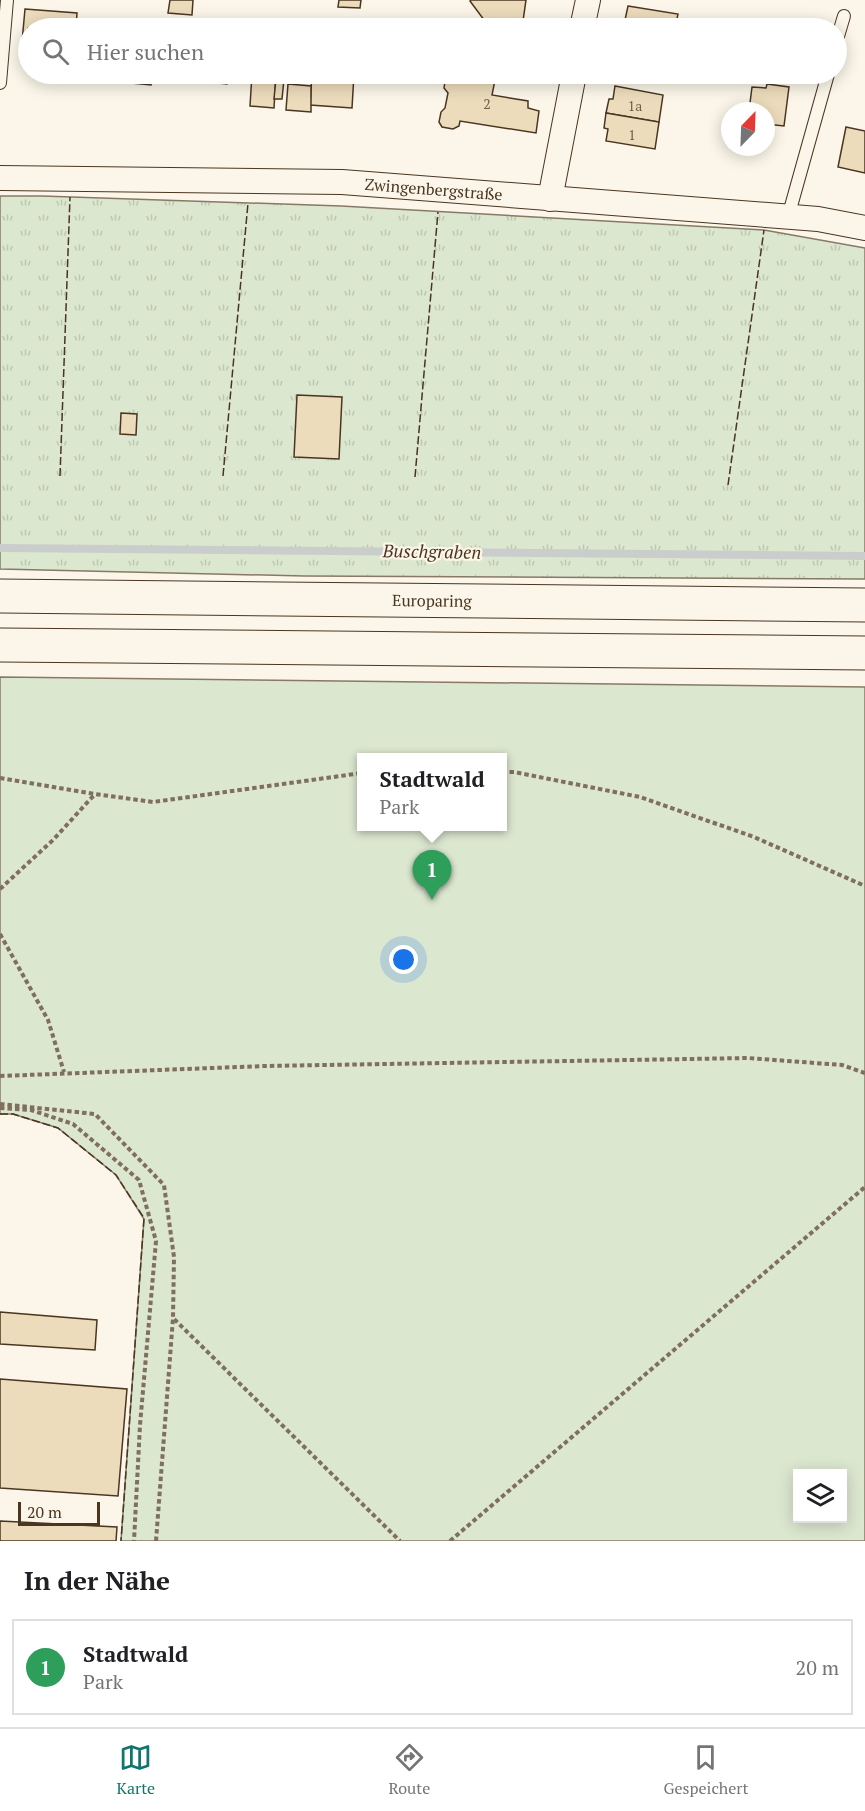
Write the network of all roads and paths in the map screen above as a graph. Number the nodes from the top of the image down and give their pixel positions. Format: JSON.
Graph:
{"nodes":[{"id":1,"x":7,"y":0,"type":"edge"},
{"id":2,"x":588,"y":0,"type":"edge"},
{"id":3,"x":584,"y":18,"type":"edge"},
{"id":4,"x":0,"y":83,"type":"edge"},
{"id":5,"x":572,"y":84,"type":"edge"},
{"id":6,"x":825,"y":84,"type":"edge"},
{"id":7,"x":0,"y":178,"type":"edge"},
{"id":8,"x":550,"y":200,"type":"junction"},
{"id":9,"x":788,"y":217,"type":"junction"},
{"id":10,"x":865,"y":228,"type":"edge"},
{"id":11,"x":0,"y":596,"type":"edge"},
{"id":12,"x":865,"y":605,"type":"edge"},
{"id":13,"x":0,"y":645,"type":"edge"},
{"id":14,"x":865,"y":653,"type":"edge"},
{"id":15,"x":507,"y":772,"type":"edge"},
{"id":16,"x":357,"y":774,"type":"edge"},
{"id":17,"x":0,"y":778,"type":"edge"},
{"id":18,"x":95,"y":794,"type":"junction"},
{"id":19,"x":865,"y":886,"type":"edge"},
{"id":20,"x":0,"y":889,"type":"edge"},
{"id":21,"x":0,"y":934,"type":"edge"},
{"id":22,"x":64,"y":1072,"type":"junction"},
{"id":23,"x":865,"y":1073,"type":"edge"},
{"id":24,"x":0,"y":1076,"type":"edge"},
{"id":25,"x":0,"y":1106,"type":"edge"},
{"id":26,"x":865,"y":1187,"type":"edge"},
{"id":27,"x":173,"y":1318,"type":"junction"},
{"id":28,"x":134,"y":1541,"type":"edge"},
{"id":29,"x":156,"y":1541,"type":"edge"},
{"id":30,"x":400,"y":1541,"type":"edge"},
{"id":31,"x":450,"y":1541,"type":"edge"}],
"edges":[{"from":1,"to":4,"type":"lane"},
{"from":2,"to":3,"type":"street"},
{"from":5,"to":8,"type":"street"},
{"from":6,"to":9,"type":"lane"},
{"from":7,"to":8,"type":"street","name":"Zwingenbergstraße"},
{"from":8,"to":9,"type":"street","name":"Zwingenbergstraße"},
{"from":9,"to":10,"type":"street","name":"Zwingenbergstraße"},
{"from":11,"to":12,"type":"main road","name":"Europaring"},
{"from":13,"to":14,"type":"main road"},
{"from":15,"to":19,"type":"path"},
{"from":16,"to":18,"type":"path"},
{"from":17,"to":18,"type":"path"},
{"from":18,"to":20,"type":"path"},
{"from":21,"to":22,"type":"path"},
{"from":22,"to":23,"type":"path"},
{"from":22,"to":24,"type":"path"},
{"from":25,"to":27,"type":"path"},
{"from":25,"to":28,"type":"path"},
{"from":26,"to":31,"type":"path"},
{"from":27,"to":29,"type":"path"},
{"from":27,"to":30,"type":"path"}]}
